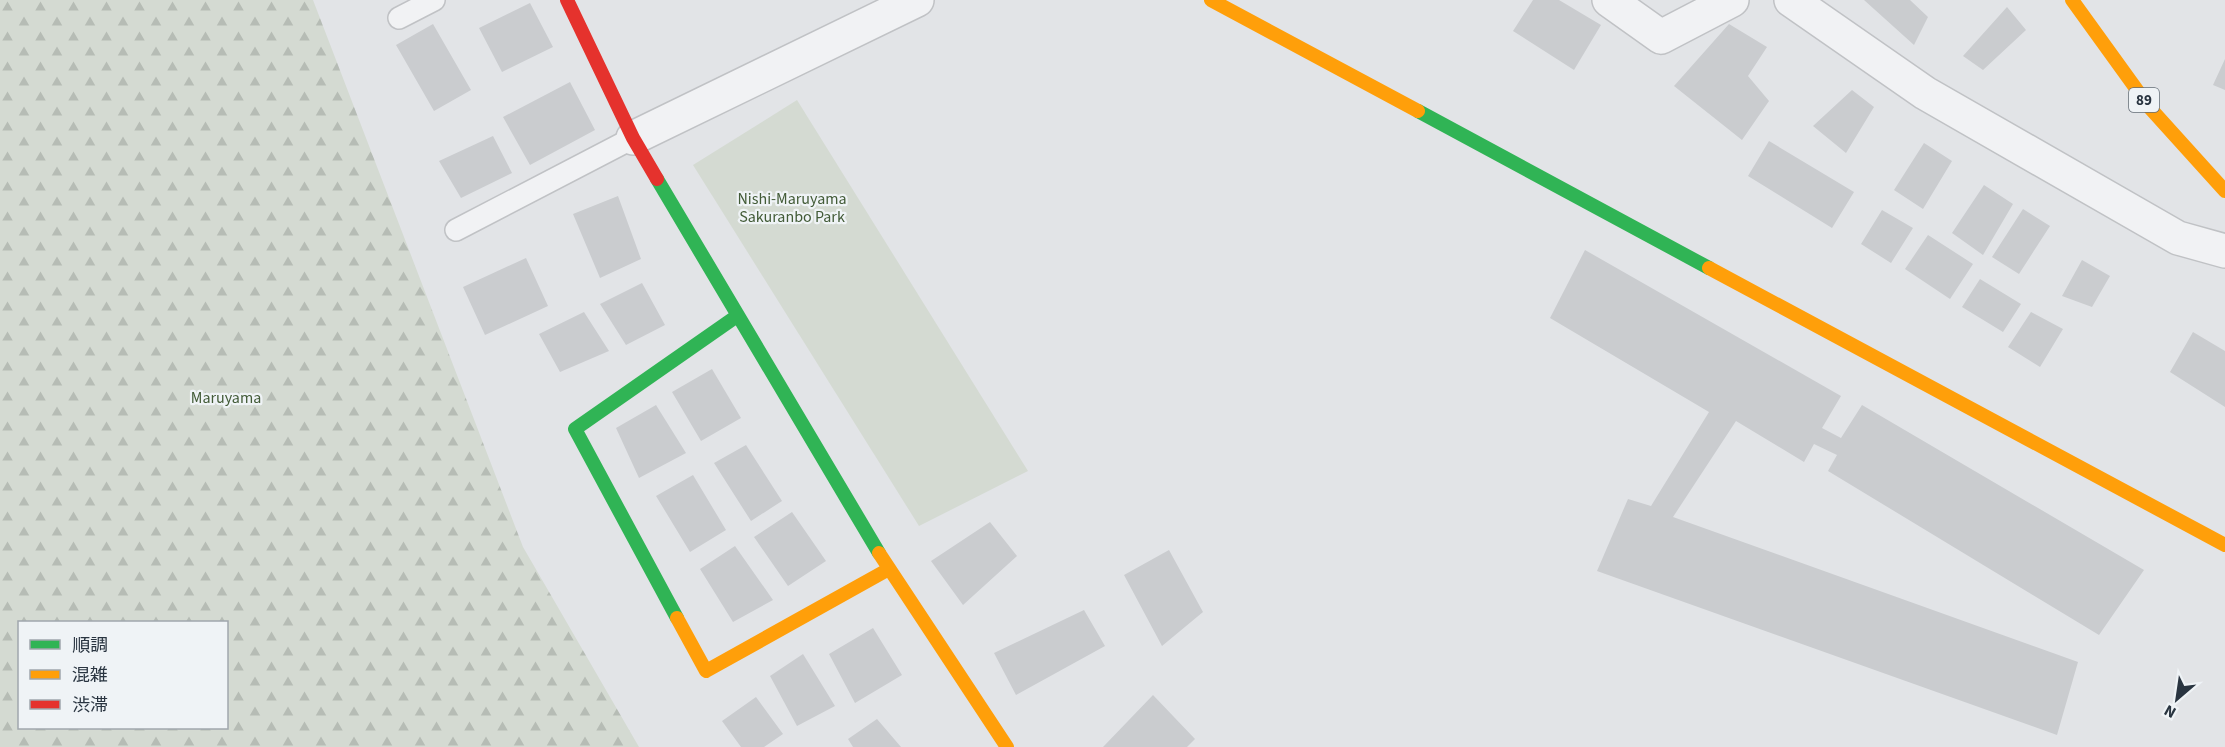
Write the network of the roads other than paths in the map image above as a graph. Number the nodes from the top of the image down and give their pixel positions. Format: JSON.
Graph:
{"nodes":[{"id":1,"x":434,"y":0,"type":"edge"},
{"id":2,"x":567,"y":0,"type":"edge"},
{"id":3,"x":917,"y":0,"type":"edge"},
{"id":4,"x":1211,"y":0,"type":"edge"},
{"id":5,"x":1609,"y":0,"type":"edge"},
{"id":6,"x":1732,"y":0,"type":"edge"},
{"id":7,"x":1791,"y":0,"type":"edge"},
{"id":8,"x":2072,"y":0,"type":"edge"},
{"id":9,"x":399,"y":18,"type":"dead end"},
{"id":10,"x":633,"y":138,"type":"junction"},
{"id":11,"x":2225,"y":191,"type":"edge"},
{"id":12,"x":456,"y":230,"type":"dead end"},
{"id":13,"x":2225,"y":251,"type":"edge"},
{"id":14,"x":737,"y":316,"type":"junction"},
{"id":15,"x":2225,"y":545,"type":"edge"},
{"id":16,"x":889,"y":569,"type":"junction"},
{"id":17,"x":1007,"y":747,"type":"edge"}],
"edges":[{"from":1,"to":9,"type":"lane"},
{"from":2,"to":10,"type":"street"},
{"from":3,"to":10,"type":"street"},
{"from":4,"to":15,"type":"street"},
{"from":5,"to":6,"type":"street"},
{"from":7,"to":13,"type":"street"},
{"from":8,"to":11,"type":"street","number":"89"},
{"from":10,"to":12,"type":"lane"},
{"from":10,"to":14,"type":"street"},
{"from":14,"to":16,"type":"street"},
{"from":14,"to":16,"type":"street"},
{"from":16,"to":17,"type":"street"}]}
